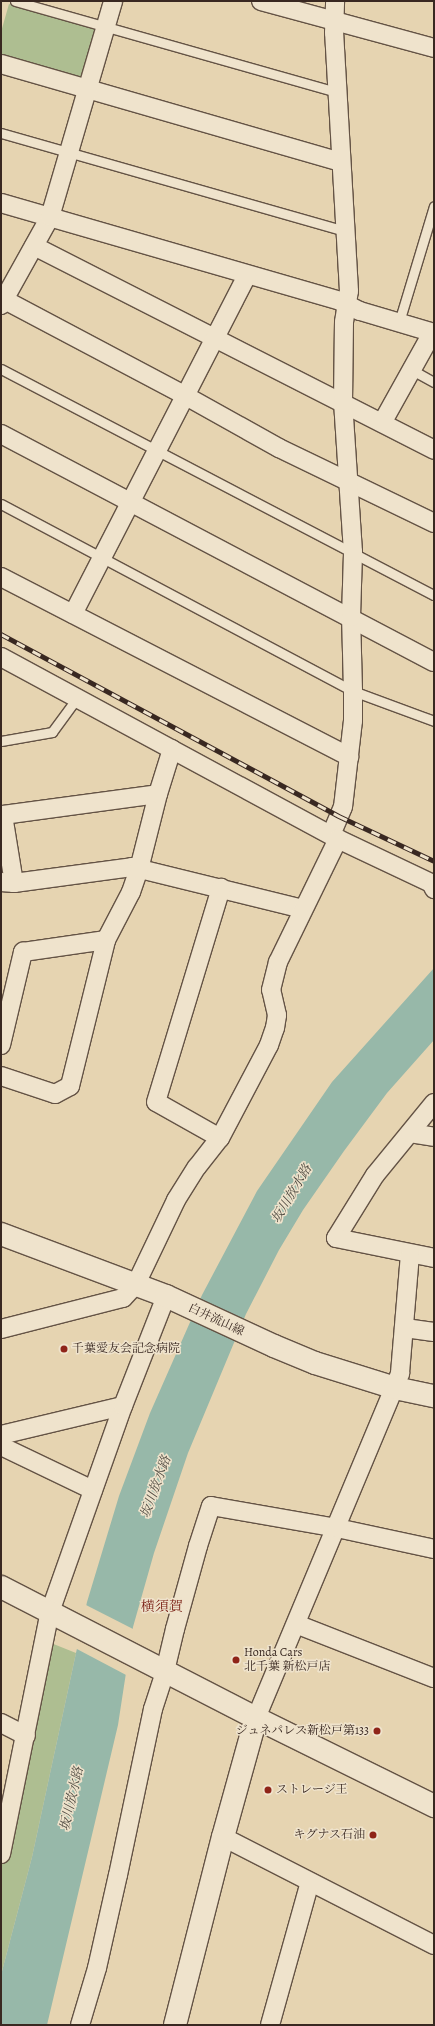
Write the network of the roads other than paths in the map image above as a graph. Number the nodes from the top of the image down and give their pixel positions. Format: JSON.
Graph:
{"nodes":[{"id":1,"x":15,"y":1,"type":"edge"},
{"id":2,"x":113,"y":1,"type":"edge"},
{"id":3,"x":262,"y":1,"type":"edge"},
{"id":4,"x":335,"y":1,"type":"edge"},
{"id":5,"x":335,"y":22,"type":"junction"},
{"id":6,"x":105,"y":27,"type":"junction"},
{"id":7,"x":434,"y":48,"type":"edge"},
{"id":8,"x":1,"y":64,"type":"edge"},
{"id":9,"x":89,"y":88,"type":"junction"},
{"id":10,"x":337,"y":92,"type":"junction"},
{"id":11,"x":1,"y":133,"type":"edge"},
{"id":12,"x":69,"y":153,"type":"junction"},
{"id":13,"x":341,"y":162,"type":"junction"},
{"id":14,"x":1,"y":203,"type":"edge"},
{"id":15,"x":434,"y":206,"type":"edge"},
{"id":16,"x":50,"y":217,"type":"junction"},
{"id":17,"x":346,"y":231,"type":"junction"},
{"id":18,"x":34,"y":246,"type":"junction"},
{"id":19,"x":247,"y":274,"type":"junction"},
{"id":20,"x":2,"y":301,"type":"edge"},
{"id":21,"x":347,"y":304,"type":"junction"},
{"id":22,"x":399,"y":322,"type":"junction"},
{"id":23,"x":433,"y":333,"type":"edge"},
{"id":24,"x":215,"y":340,"type":"junction"},
{"id":25,"x":1,"y":368,"type":"edge"},
{"id":26,"x":412,"y":370,"type":"junction"},
{"id":27,"x":434,"y":382,"type":"edge"},
{"id":28,"x":184,"y":395,"type":"junction"},
{"id":29,"x":343,"y":403,"type":"junction"},
{"id":30,"x":382,"y":423,"type":"junction"},
{"id":31,"x":1,"y":434,"type":"edge"},
{"id":32,"x":156,"y":450,"type":"junction"},
{"id":33,"x":434,"y":450,"type":"edge"},
{"id":34,"x":348,"y":480,"type":"junction"},
{"id":35,"x":130,"y":501,"type":"junction"},
{"id":36,"x":1,"y":504,"type":"edge"},
{"id":37,"x":434,"y":523,"type":"edge"},
{"id":38,"x":353,"y":552,"type":"junction"},
{"id":39,"x":102,"y":557,"type":"junction"},
{"id":40,"x":1,"y":577,"type":"edge"},
{"id":41,"x":434,"y":595,"type":"edge"},
{"id":42,"x":73,"y":614,"type":"junction"},
{"id":43,"x":351,"y":617,"type":"junction"},
{"id":44,"x":1,"y":657,"type":"edge"},
{"id":45,"x":434,"y":662,"type":"edge"},
{"id":46,"x":354,"y":691,"type":"junction"},
{"id":47,"x":77,"y":698,"type":"junction"},
{"id":48,"x":434,"y":721,"type":"edge"},
{"id":49,"x":1,"y":741,"type":"edge"},
{"id":50,"x":172,"y":749,"type":"junction"},
{"id":51,"x":349,"y":756,"type":"junction"},
{"id":52,"x":158,"y":794,"type":"junction"},
{"id":53,"x":334,"y":837,"type":"junction"},
{"id":54,"x":139,"y":869,"type":"junction"},
{"id":55,"x":7,"y":883,"type":"edge"},
{"id":56,"x":221,"y":888,"type":"junction"},
{"id":57,"x":434,"y":889,"type":"edge"},
{"id":58,"x":303,"y":909,"type":"junction"},
{"id":59,"x":106,"y":940,"type":"junction"},
{"id":60,"x":1,"y":1045,"type":"edge"},
{"id":61,"x":1,"y":1076,"type":"edge"},
{"id":62,"x":434,"y":1103,"type":"edge"},
{"id":63,"x":410,"y":1132,"type":"junction"},
{"id":64,"x":434,"y":1137,"type":"edge"},
{"id":65,"x":220,"y":1138,"type":"junction"},
{"id":66,"x":1,"y":1234,"type":"edge"},
{"id":67,"x":410,"y":1254,"type":"junction"},
{"id":68,"x":434,"y":1258,"type":"edge"},
{"id":69,"x":136,"y":1284,"type":"junction"},
{"id":70,"x":170,"y":1298,"type":"junction"},
{"id":71,"x":405,"y":1328,"type":"junction"},
{"id":72,"x":1,"y":1329,"type":"edge"},
{"id":73,"x":434,"y":1332,"type":"edge"},
{"id":74,"x":395,"y":1388,"type":"junction"},
{"id":75,"x":434,"y":1396,"type":"edge"},
{"id":76,"x":122,"y":1406,"type":"junction"},
{"id":77,"x":1,"y":1435,"type":"edge"},
{"id":78,"x":1,"y":1446,"type":"edge"},
{"id":79,"x":93,"y":1490,"type":"junction"},
{"id":80,"x":337,"y":1528,"type":"junction"},
{"id":81,"x":434,"y":1550,"type":"edge"},
{"id":82,"x":1,"y":1587,"type":"edge"},
{"id":83,"x":54,"y":1614,"type":"junction"},
{"id":84,"x":296,"y":1624,"type":"junction"},
{"id":85,"x":162,"y":1669,"type":"junction"},
{"id":86,"x":434,"y":1678,"type":"edge"},
{"id":87,"x":256,"y":1718,"type":"junction"},
{"id":88,"x":1,"y":1723,"type":"edge"},
{"id":89,"x":26,"y":1736,"type":"junction"},
{"id":90,"x":434,"y":1806,"type":"edge"},
{"id":91,"x":223,"y":1837,"type":"junction"},
{"id":92,"x":1,"y":1854,"type":"edge"},
{"id":93,"x":310,"y":1882,"type":"junction"},
{"id":94,"x":434,"y":1945,"type":"edge"},
{"id":95,"x":80,"y":2025,"type":"edge"},
{"id":96,"x":175,"y":2025,"type":"edge"},
{"id":97,"x":270,"y":2025,"type":"edge"}],
"edges":[{"from":1,"to":6,"type":"lane"},
{"from":2,"to":6,"type":"street"},
{"from":3,"to":5,"type":"street"},
{"from":4,"to":5,"type":"street"},
{"from":5,"to":7,"type":"street"},
{"from":5,"to":10,"type":"street"},
{"from":6,"to":9,"type":"street"},
{"from":6,"to":10,"type":"lane"},
{"from":8,"to":9,"type":"street"},
{"from":9,"to":12,"type":"street"},
{"from":9,"to":13,"type":"street"},
{"from":10,"to":13,"type":"street"},
{"from":11,"to":12,"type":"lane"},
{"from":12,"to":16,"type":"street"},
{"from":12,"to":17,"type":"lane"},
{"from":13,"to":17,"type":"street"},
{"from":14,"to":16,"type":"street"},
{"from":15,"to":22,"type":"lane"},
{"from":16,"to":18,"type":"street"},
{"from":16,"to":19,"type":"street"},
{"from":17,"to":21,"type":"street"},
{"from":18,"to":20,"type":"street"},
{"from":18,"to":24,"type":"street"},
{"from":19,"to":21,"type":"street"},
{"from":19,"to":24,"type":"street"},
{"from":20,"to":28,"type":"street"},
{"from":21,"to":22,"type":"street"},
{"from":21,"to":29,"type":"street"},
{"from":22,"to":23,"type":"street"},
{"from":23,"to":26,"type":"street"},
{"from":24,"to":28,"type":"street"},
{"from":24,"to":29,"type":"street"},
{"from":25,"to":32,"type":"lane"},
{"from":26,"to":27,"type":"lane"},
{"from":26,"to":30,"type":"street"},
{"from":28,"to":32,"type":"street"},
{"from":28,"to":34,"type":"street"},
{"from":29,"to":30,"type":"street"},
{"from":29,"to":34,"type":"street"},
{"from":30,"to":33,"type":"street"},
{"from":31,"to":35,"type":"street"},
{"from":32,"to":35,"type":"street"},
{"from":32,"to":38,"type":"lane"},
{"from":34,"to":37,"type":"street"},
{"from":34,"to":38,"type":"street"},
{"from":35,"to":39,"type":"street"},
{"from":35,"to":43,"type":"street"},
{"from":36,"to":39,"type":"lane"},
{"from":38,"to":41,"type":"lane"},
{"from":38,"to":43,"type":"street"},
{"from":39,"to":42,"type":"street"},
{"from":39,"to":46,"type":"lane"},
{"from":40,"to":42,"type":"street"},
{"from":42,"to":51,"type":"street"},
{"from":43,"to":45,"type":"street"},
{"from":43,"to":46,"type":"street"},
{"from":44,"to":47,"type":"street"},
{"from":46,"to":48,"type":"lane"},
{"from":46,"to":51,"type":"street"},
{"from":47,"to":49,"type":"lane"},
{"from":47,"to":50,"type":"street"},
{"from":50,"to":52,"type":"street"},
{"from":50,"to":53,"type":"street"},
{"from":51,"to":53,"type":"street"},
{"from":52,"to":54,"type":"street"},
{"from":52,"to":55,"type":"street"},
{"from":53,"to":57,"type":"street"},
{"from":53,"to":58,"type":"street"},
{"from":54,"to":55,"type":"street"},
{"from":54,"to":56,"type":"street"},
{"from":54,"to":59,"type":"street"},
{"from":56,"to":58,"type":"street"},
{"from":56,"to":65,"type":"street"},
{"from":58,"to":65,"type":"street"},
{"from":59,"to":60,"type":"street"},
{"from":59,"to":61,"type":"street"},
{"from":62,"to":63,"type":"street"},
{"from":63,"to":64,"type":"street"},
{"from":63,"to":67,"type":"street"},
{"from":65,"to":69,"type":"street"},
{"from":66,"to":69,"type":"street","name":"白井流山線"},
{"from":67,"to":68,"type":"street"},
{"from":67,"to":71,"type":"street"},
{"from":69,"to":70,"type":"street","name":"白井流山線"},
{"from":69,"to":72,"type":"street"},
{"from":70,"to":74,"type":"street","name":"白井流山線"},
{"from":70,"to":76,"type":"street"},
{"from":71,"to":73,"type":"street"},
{"from":71,"to":74,"type":"street"},
{"from":74,"to":75,"type":"street","name":"白井流山線"},
{"from":74,"to":80,"type":"street"},
{"from":76,"to":77,"type":"street"},
{"from":76,"to":79,"type":"street"},
{"from":78,"to":79,"type":"street"},
{"from":79,"to":83,"type":"street"},
{"from":80,"to":81,"type":"street"},
{"from":80,"to":84,"type":"street"},
{"from":80,"to":85,"type":"street"},
{"from":82,"to":83,"type":"street"},
{"from":83,"to":85,"type":"street"},
{"from":83,"to":89,"type":"street"},
{"from":84,"to":86,"type":"street"},
{"from":84,"to":87,"type":"street"},
{"from":85,"to":87,"type":"street"},
{"from":85,"to":95,"type":"street"},
{"from":87,"to":90,"type":"street"},
{"from":87,"to":91,"type":"street"},
{"from":88,"to":89,"type":"street"},
{"from":89,"to":92,"type":"street"},
{"from":91,"to":93,"type":"street"},
{"from":91,"to":96,"type":"street"},
{"from":93,"to":94,"type":"street"},
{"from":93,"to":97,"type":"street"}]}
